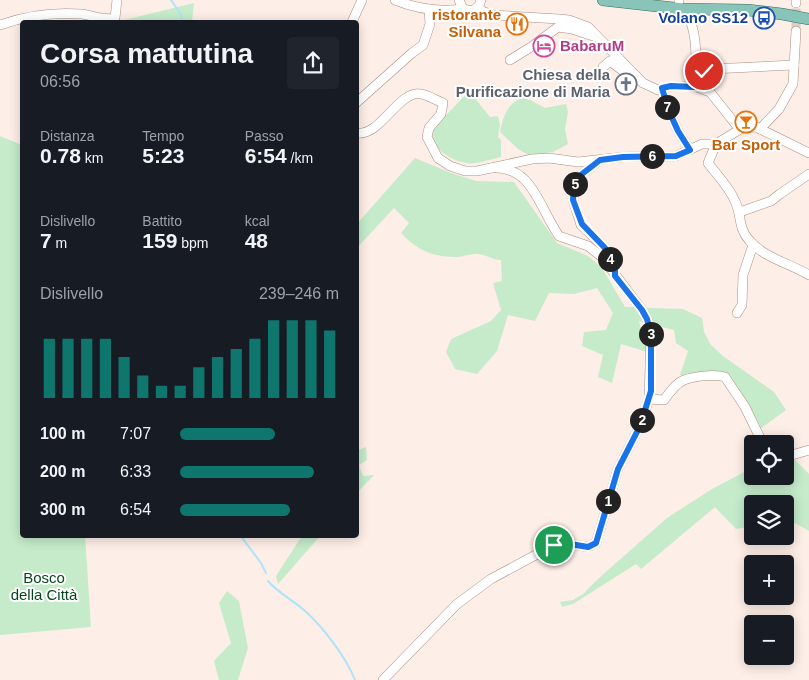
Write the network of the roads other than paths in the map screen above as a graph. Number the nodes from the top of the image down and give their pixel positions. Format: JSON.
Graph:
{"nodes":[{"id":1,"x":117,"y":0,"type":"edge"},
{"id":2,"x":362,"y":0,"type":"edge"},
{"id":3,"x":395,"y":0,"type":"edge"},
{"id":4,"x":481,"y":0,"type":"edge"},
{"id":5,"x":603,"y":0,"type":"edge"},
{"id":6,"x":459,"y":3,"type":"edge"},
{"id":7,"x":430,"y":9,"type":"junction"},
{"id":8,"x":476,"y":9,"type":"junction"},
{"id":9,"x":688,"y":16,"type":"dead end"},
{"id":10,"x":809,"y":19,"type":"edge"},
{"id":11,"x":353,"y":20,"type":"edge"},
{"id":12,"x":0,"y":25,"type":"edge"},
{"id":13,"x":796,"y":31,"type":"tunnel mouth"},
{"id":14,"x":597,"y":37,"type":"junction"},
{"id":15,"x":510,"y":60,"type":"dead end"},
{"id":16,"x":794,"y":65,"type":"junction"},
{"id":17,"x":603,"y":67,"type":"dead end"},
{"id":18,"x":695,"y":83,"type":"junction"},
{"id":19,"x":662,"y":88,"type":"junction"},
{"id":20,"x":648,"y":89,"type":"dead end"},
{"id":21,"x":359,"y":96,"type":"edge"},
{"id":22,"x":742,"y":128,"type":"junction"},
{"id":23,"x":760,"y":129,"type":"junction"},
{"id":24,"x":359,"y":134,"type":"edge"},
{"id":25,"x":716,"y":144,"type":"junction"},
{"id":26,"x":690,"y":150,"type":"junction"},
{"id":27,"x":809,"y":153,"type":"edge"},
{"id":28,"x":600,"y":160,"type":"junction"},
{"id":29,"x":491,"y":168,"type":"junction"},
{"id":30,"x":809,"y":174,"type":"edge"},
{"id":31,"x":740,"y":212,"type":"junction"},
{"id":32,"x":754,"y":245,"type":"junction"},
{"id":33,"x":809,"y":275,"type":"edge"},
{"id":34,"x":615,"y":276,"type":"junction"},
{"id":35,"x":737,"y":313,"type":"dead end"},
{"id":36,"x":649,"y":399,"type":"junction"},
{"id":37,"x":758,"y":435,"type":"edge"},
{"id":38,"x":809,"y":450,"type":"edge"},
{"id":39,"x":794,"y":454,"type":"edge"},
{"id":40,"x":383,"y":680,"type":"edge"}],
"edges":[{"from":1,"to":12,"type":"street"},
{"from":2,"to":11,"type":"street"},
{"from":3,"to":7,"type":"street"},
{"from":4,"to":8,"type":"street"},
{"from":5,"to":10,"type":"main road"},
{"from":6,"to":7,"type":"street"},
{"from":6,"to":8,"type":"street"},
{"from":7,"to":21,"type":"street"},
{"from":8,"to":14,"type":"street"},
{"from":9,"to":18,"type":"street"},
{"from":13,"to":16,"type":"street"},
{"from":14,"to":15,"type":"street"},
{"from":14,"to":19,"type":"street"},
{"from":16,"to":18,"type":"street"},
{"from":16,"to":23,"type":"street"},
{"from":17,"to":20,"type":"street"},
{"from":18,"to":19,"type":"street"},
{"from":18,"to":22,"type":"street"},
{"from":19,"to":26,"type":"street"},
{"from":22,"to":23,"type":"street"},
{"from":22,"to":25,"type":"street"},
{"from":23,"to":27,"type":"street"},
{"from":24,"to":29,"type":"street"},
{"from":25,"to":26,"type":"street"},
{"from":25,"to":31,"type":"street"},
{"from":26,"to":28,"type":"street"},
{"from":28,"to":29,"type":"street"},
{"from":28,"to":34,"type":"street"},
{"from":29,"to":34,"type":"street"},
{"from":30,"to":31,"type":"street"},
{"from":31,"to":32,"type":"street"},
{"from":32,"to":33,"type":"street"},
{"from":32,"to":35,"type":"street"},
{"from":34,"to":36,"type":"street"},
{"from":36,"to":37,"type":"street"},
{"from":36,"to":40,"type":"street"},
{"from":38,"to":39,"type":"street"}]}
